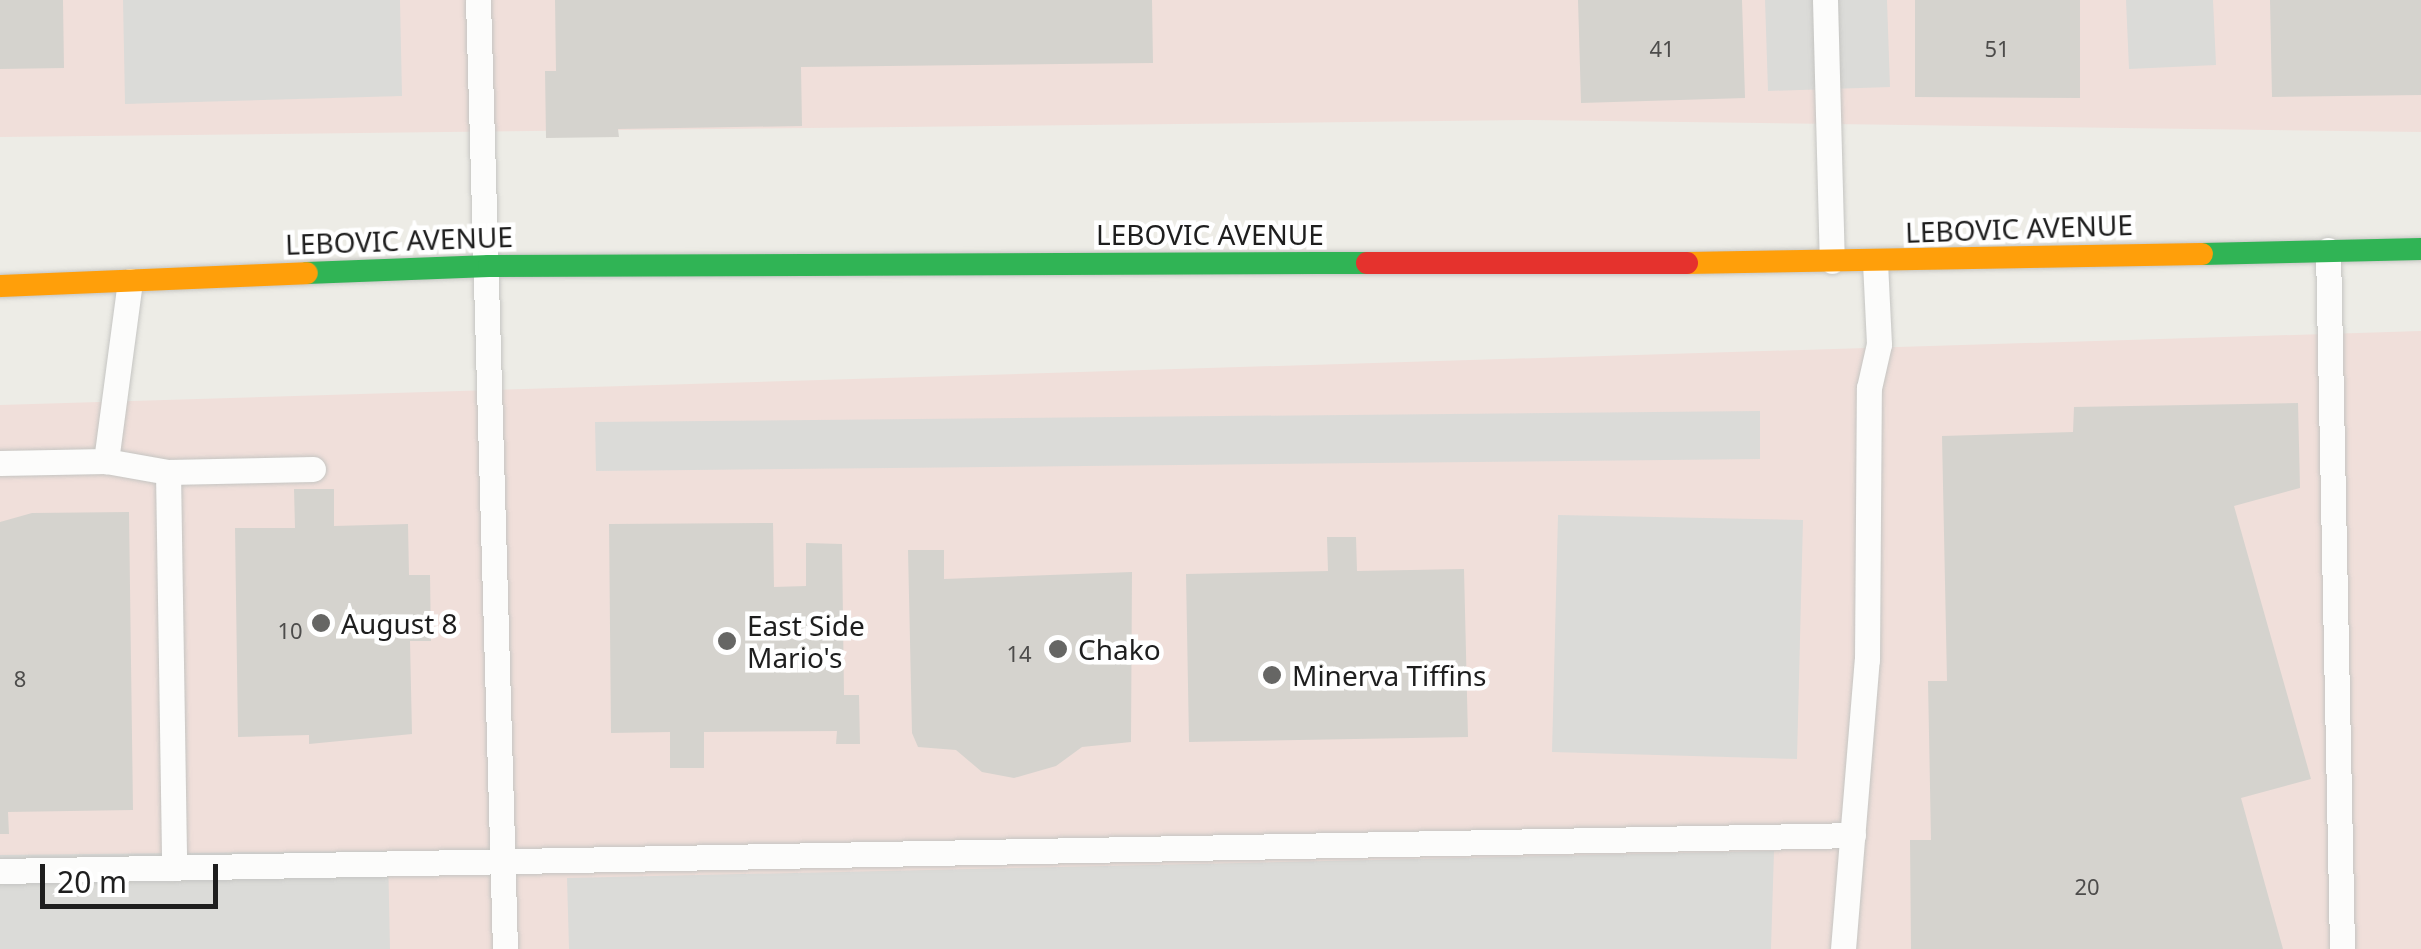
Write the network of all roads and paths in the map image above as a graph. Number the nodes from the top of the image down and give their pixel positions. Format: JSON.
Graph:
{"nodes":[{"id":1,"x":478,"y":0,"type":"edge"},
{"id":2,"x":1825,"y":0,"type":"edge"},
{"id":3,"x":2421,"y":249,"type":"edge"},
{"id":4,"x":2328,"y":250,"type":"junction"},
{"id":5,"x":1832,"y":261,"type":"junction"},
{"id":6,"x":1875,"y":262,"type":"junction"},
{"id":7,"x":489,"y":266,"type":"junction"},
{"id":8,"x":130,"y":281,"type":"junction"},
{"id":9,"x":0,"y":286,"type":"edge"},
{"id":10,"x":106,"y":460,"type":"junction"},
{"id":11,"x":0,"y":463,"type":"edge"},
{"id":12,"x":313,"y":469,"type":"dead end"},
{"id":13,"x":168,"y":472,"type":"junction"},
{"id":14,"x":1853,"y":835,"type":"junction"},
{"id":15,"x":502,"y":860,"type":"junction"},
{"id":16,"x":174,"y":868,"type":"junction"},
{"id":17,"x":0,"y":871,"type":"edge"},
{"id":18,"x":505,"y":949,"type":"edge"},
{"id":19,"x":1843,"y":949,"type":"edge"},
{"id":20,"x":2342,"y":949,"type":"edge"}],
"edges":[{"from":1,"to":7,"type":"lane"},
{"from":2,"to":5,"type":"lane"},
{"from":3,"to":4,"type":"street","name":"LEBOVIC AVENUE"},
{"from":4,"to":6,"type":"street","name":"LEBOVIC AVENUE"},
{"from":4,"to":20,"type":"lane"},
{"from":5,"to":6,"type":"street","name":"LEBOVIC AVENUE"},
{"from":5,"to":7,"type":"street","name":"LEBOVIC AVENUE"},
{"from":6,"to":14,"type":"lane"},
{"from":7,"to":8,"type":"street","name":"LEBOVIC AVENUE"},
{"from":7,"to":15,"type":"lane"},
{"from":8,"to":9,"type":"street","name":"LEBOVIC AVENUE"},
{"from":8,"to":10,"type":"lane"},
{"from":10,"to":11,"type":"lane"},
{"from":10,"to":13,"type":"lane"},
{"from":12,"to":13,"type":"lane"},
{"from":13,"to":16,"type":"lane"},
{"from":14,"to":15,"type":"lane"},
{"from":14,"to":19,"type":"lane"},
{"from":15,"to":16,"type":"lane"},
{"from":15,"to":18,"type":"lane"},
{"from":16,"to":17,"type":"lane"}]}
